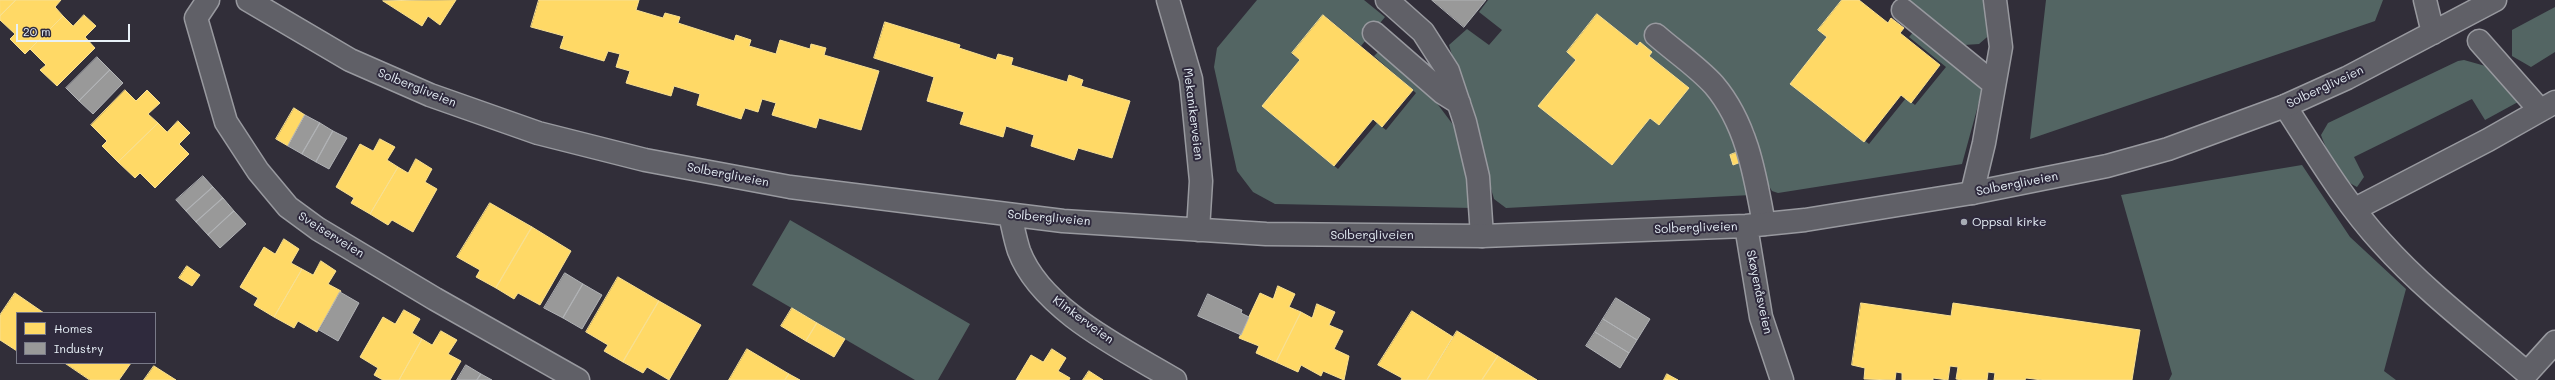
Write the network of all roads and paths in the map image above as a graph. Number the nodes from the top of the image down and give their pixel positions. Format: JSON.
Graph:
{"nodes":[{"id":1,"x":208,"y":0,"type":"edge"},
{"id":2,"x":248,"y":0,"type":"edge"},
{"id":3,"x":1168,"y":0,"type":"edge"},
{"id":4,"x":1387,"y":0,"type":"edge"},
{"id":5,"x":1996,"y":0,"type":"edge"},
{"id":6,"x":2425,"y":0,"type":"edge"},
{"id":7,"x":2495,"y":0,"type":"edge"},
{"id":8,"x":1903,"y":10,"type":"dead end"},
{"id":9,"x":1374,"y":33,"type":"dead end"},
{"id":10,"x":2433,"y":33,"type":"junction"},
{"id":11,"x":1656,"y":35,"type":"dead end"},
{"id":12,"x":2479,"y":41,"type":"dead end"},
{"id":13,"x":1994,"y":84,"type":"junction"},
{"id":14,"x":1459,"y":103,"type":"junction"},
{"id":15,"x":2551,"y":104,"type":"edge"},
{"id":16,"x":2285,"y":106,"type":"junction"},
{"id":17,"x":1972,"y":193,"type":"junction"},
{"id":18,"x":2355,"y":209,"type":"junction"},
{"id":19,"x":1010,"y":215,"type":"junction"},
{"id":20,"x":1755,"y":225,"type":"junction"},
{"id":21,"x":1198,"y":230,"type":"junction"},
{"id":22,"x":1482,"y":236,"type":"junction"},
{"id":23,"x":2555,"y":342,"type":"edge"},
{"id":24,"x":578,"y":380,"type":"edge"},
{"id":25,"x":1175,"y":380,"type":"edge"},
{"id":26,"x":1782,"y":380,"type":"edge"}],
"edges":[{"from":1,"to":24,"type":"street","name":"Sveiserveien"},
{"from":2,"to":19,"type":"street","name":"Solbergliveien"},
{"from":3,"to":21,"type":"street","name":"Mekanikerveien"},
{"from":4,"to":14,"type":"street"},
{"from":5,"to":13,"type":"street"},
{"from":6,"to":10,"type":"street"},
{"from":7,"to":10,"type":"street","name":"Solbergliveien"},
{"from":8,"to":13,"type":"street"},
{"from":9,"to":14,"type":"street"},
{"from":10,"to":16,"type":"street","name":"Solbergliveien"},
{"from":11,"to":20,"type":"street","name":"Skøyenåsveien"},
{"from":12,"to":15,"type":"street"},
{"from":13,"to":17,"type":"street"},
{"from":14,"to":22,"type":"street"},
{"from":15,"to":18,"type":"street"},
{"from":16,"to":17,"type":"street","name":"Solbergliveien"},
{"from":16,"to":18,"type":"street"},
{"from":17,"to":20,"type":"street","name":"Solbergliveien"},
{"from":18,"to":23,"type":"street"},
{"from":19,"to":21,"type":"street","name":"Solbergliveien"},
{"from":19,"to":25,"type":"street","name":"Klinkerveien"},
{"from":20,"to":22,"type":"street","name":"Solbergliveien"},
{"from":20,"to":26,"type":"street","name":"Skøyenåsveien"},
{"from":21,"to":22,"type":"street","name":"Solbergliveien"}]}
